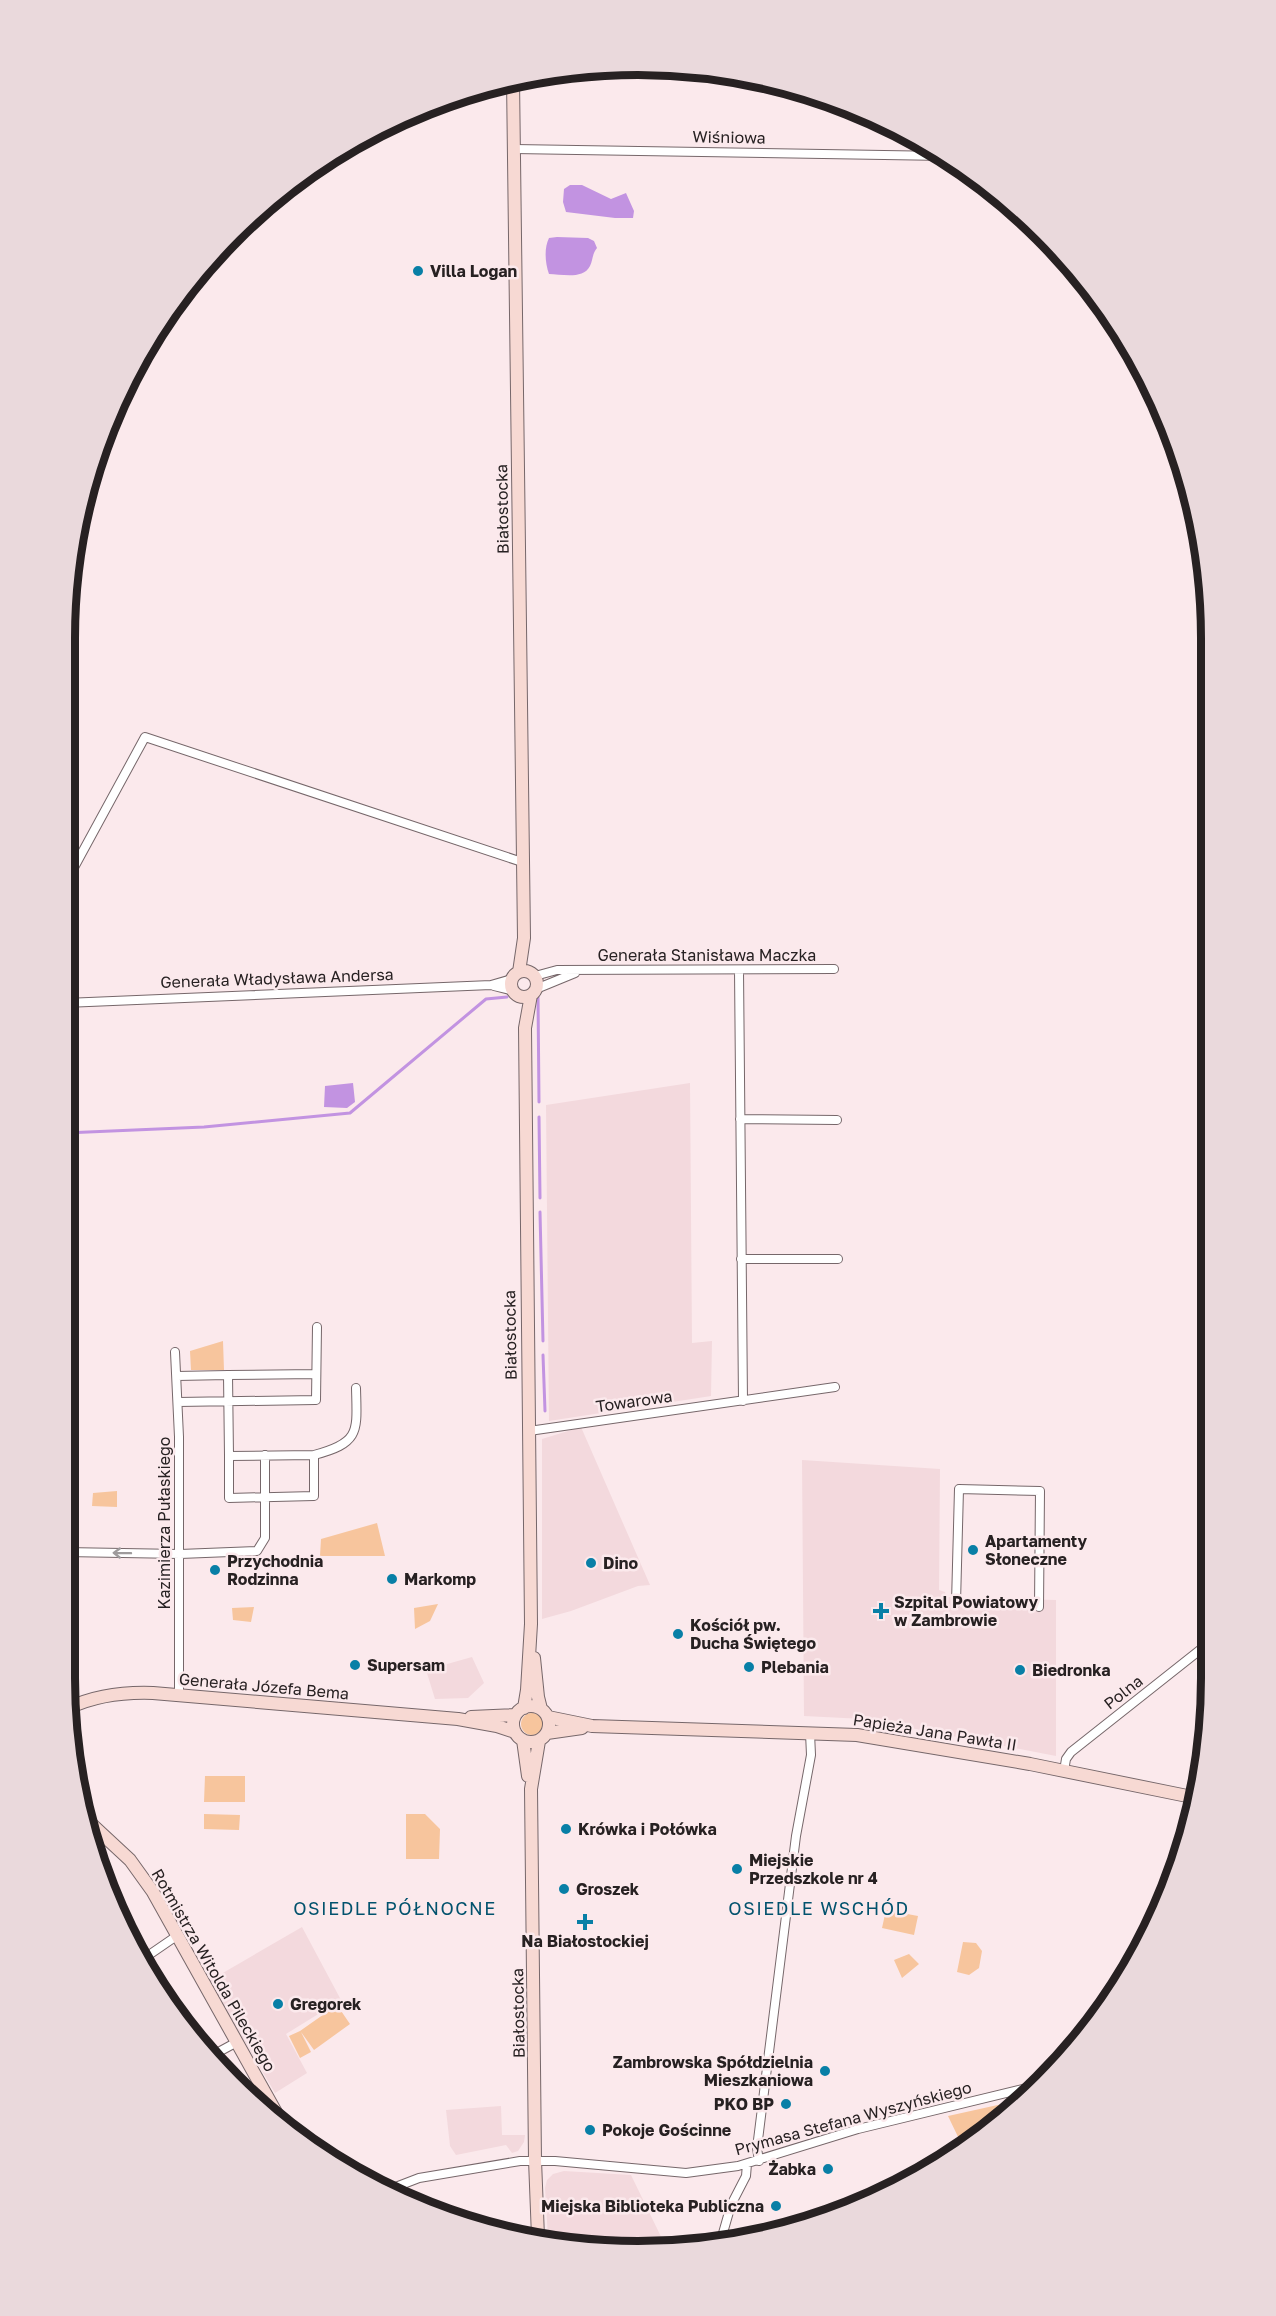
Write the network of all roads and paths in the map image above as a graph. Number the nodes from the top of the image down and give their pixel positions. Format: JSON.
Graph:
{"nodes":[{"id":1,"x":513,"y":89,"type":"edge"},
{"id":2,"x":514,"y":150,"type":"junction"},
{"id":3,"x":929,"y":156,"type":"edge"},
{"id":4,"x":522,"y":862,"type":"junction"},
{"id":5,"x":75,"y":866,"type":"edge"},
{"id":6,"x":524,"y":938,"type":"junction"},
{"id":7,"x":834,"y":969,"type":"dead end"},
{"id":8,"x":739,"y":970,"type":"junction"},
{"id":9,"x":534,"y":983,"type":"junction"},
{"id":10,"x":515,"y":984,"type":"junction"},
{"id":11,"x":75,"y":1003,"type":"edge"},
{"id":12,"x":525,"y":1028,"type":"junction"},
{"id":13,"x":740,"y":1119,"type":"junction"},
{"id":14,"x":837,"y":1120,"type":"dead end"},
{"id":15,"x":741,"y":1259,"type":"junction"},
{"id":16,"x":838,"y":1259,"type":"dead end"},
{"id":17,"x":317,"y":1327,"type":"dead end"},
{"id":18,"x":175,"y":1352,"type":"dead end"},
{"id":19,"x":316,"y":1374,"type":"junction"},
{"id":20,"x":228,"y":1375,"type":"junction"},
{"id":21,"x":177,"y":1376,"type":"junction"},
{"id":22,"x":835,"y":1387,"type":"dead end"},
{"id":23,"x":356,"y":1388,"type":"dead end"},
{"id":24,"x":228,"y":1401,"type":"junction"},
{"id":25,"x":743,"y":1401,"type":"junction"},
{"id":26,"x":178,"y":1402,"type":"junction"},
{"id":27,"x":529,"y":1431,"type":"junction"},
{"id":28,"x":265,"y":1455,"type":"junction"},
{"id":29,"x":314,"y":1455,"type":"junction"},
{"id":30,"x":229,"y":1456,"type":"junction"},
{"id":31,"x":265,"y":1497,"type":"junction"},
{"id":32,"x":75,"y":1552,"type":"edge"},
{"id":33,"x":180,"y":1554,"type":"junction"},
{"id":34,"x":956,"y":1603,"type":"dead end"},
{"id":35,"x":1039,"y":1607,"type":"dead end"},
{"id":36,"x":531,"y":1642,"type":"junction"},
{"id":37,"x":1201,"y":1649,"type":"edge"},
{"id":38,"x":179,"y":1695,"type":"junction"},
{"id":39,"x":76,"y":1705,"type":"edge"},
{"id":40,"x":520,"y":1712,"type":"junction"},
{"id":41,"x":544,"y":1713,"type":"junction"},
{"id":42,"x":458,"y":1719,"type":"junction"},
{"id":43,"x":592,"y":1726,"type":"junction"},
{"id":44,"x":810,"y":1733,"type":"junction"},
{"id":45,"x":519,"y":1736,"type":"junction"},
{"id":46,"x":543,"y":1737,"type":"junction"},
{"id":47,"x":1064,"y":1771,"type":"junction"},
{"id":48,"x":531,"y":1789,"type":"junction"},
{"id":49,"x":1188,"y":1796,"type":"edge"},
{"id":50,"x":95,"y":1827,"type":"edge"},
{"id":51,"x":102,"y":1833,"type":"junction"},
{"id":52,"x":98,"y":1837,"type":"edge"},
{"id":53,"x":178,"y":1935,"type":"junction"},
{"id":54,"x":148,"y":1956,"type":"edge"},
{"id":55,"x":237,"y":2042,"type":"junction"},
{"id":56,"x":218,"y":2052,"type":"edge"},
{"id":57,"x":1022,"y":2089,"type":"edge"},
{"id":58,"x":272,"y":2105,"type":"edge"},
{"id":59,"x":535,"y":2160,"type":"junction"},
{"id":60,"x":759,"y":2161,"type":"junction"},
{"id":61,"x":747,"y":2164,"type":"junction"},
{"id":62,"x":397,"y":2186,"type":"edge"},
{"id":63,"x":538,"y":2232,"type":"edge"},
{"id":64,"x":723,"y":2234,"type":"edge"}],
"edges":[{"from":1,"to":2,"type":"main road","name":"Białostocka"},
{"from":2,"to":3,"type":"street","name":"Wiśniowa"},
{"from":2,"to":4,"type":"main road","name":"Białostocka"},
{"from":4,"to":5,"type":"street"},
{"from":4,"to":6,"type":"main road","name":"Białostocka"},
{"from":6,"to":9,"type":"main road","name":"Białostocka"},
{"from":6,"to":10,"type":"main road","name":"Białostocka"},
{"from":7,"to":8,"type":"street","name":"Generała Stanisława Maczka"},
{"from":8,"to":9,"type":"street","name":"Generała Stanisława Maczka"},
{"from":8,"to":13,"type":"street"},
{"from":9,"to":10,"type":"main road"},
{"from":9,"to":10,"type":"main road"},
{"from":9,"to":12,"type":"main road","name":"Białostocka"},
{"from":10,"to":11,"type":"street","name":"Generała Władysława Andersa"},
{"from":10,"to":12,"type":"main road","name":"Białostocka"},
{"from":12,"to":27,"type":"main road","name":"Białostocka"},
{"from":13,"to":14,"type":"street"},
{"from":13,"to":15,"type":"street"},
{"from":15,"to":16,"type":"street"},
{"from":15,"to":25,"type":"street"},
{"from":17,"to":19,"type":"street"},
{"from":18,"to":21,"type":"street","name":"Kazimierza Pułaskiego"},
{"from":19,"to":20,"type":"street"},
{"from":19,"to":24,"type":"street"},
{"from":20,"to":21,"type":"street"},
{"from":20,"to":24,"type":"street"},
{"from":21,"to":26,"type":"street","name":"Kazimierza Pułaskiego"},
{"from":22,"to":25,"type":"street","name":"Towarowa"},
{"from":23,"to":29,"type":"street"},
{"from":24,"to":26,"type":"street"},
{"from":24,"to":30,"type":"street"},
{"from":25,"to":27,"type":"street","name":"Towarowa"},
{"from":26,"to":33,"type":"street","name":"Kazimierza Pułaskiego"},
{"from":27,"to":36,"type":"main road","name":"Białostocka"},
{"from":28,"to":29,"type":"street"},
{"from":28,"to":30,"type":"street"},
{"from":28,"to":31,"type":"street"},
{"from":29,"to":31,"type":"street"},
{"from":30,"to":31,"type":"street"},
{"from":31,"to":33,"type":"street"},
{"from":33,"to":32,"type":"street","one_way":true},
{"from":33,"to":38,"type":"street","name":"Kazimierza Pułaskiego"},
{"from":34,"to":35,"type":"street"},
{"from":36,"to":40,"type":"main road","name":"Białostocka"},
{"from":36,"to":41,"type":"main road","name":"Białostocka"},
{"from":37,"to":47,"type":"street","name":"Polna"},
{"from":38,"to":39,"type":"main road","name":"Generała Józefa Bema"},
{"from":38,"to":42,"type":"main road","name":"Generała Józefa Bema"},
{"from":40,"to":41,"type":"main road"},
{"from":40,"to":42,"type":"main road","name":"Generała Józefa Bema"},
{"from":40,"to":45,"type":"main road"},
{"from":41,"to":43,"type":"main road","name":"Papieża Jana Pawła II"},
{"from":41,"to":46,"type":"main road"},
{"from":42,"to":45,"type":"main road","name":"Generała Józefa Bema"},
{"from":43,"to":44,"type":"main road","name":"Papieża Jana Pawła II"},
{"from":43,"to":46,"type":"main road","name":"Papieża Jana Pawła II"},
{"from":44,"to":47,"type":"main road","name":"Papieża Jana Pawła II"},
{"from":44,"to":60,"type":"street"},
{"from":45,"to":46,"type":"main road"},
{"from":45,"to":48,"type":"main road","name":"Białostocka"},
{"from":46,"to":48,"type":"main road","name":"Białostocka"},
{"from":47,"to":49,"type":"main road","name":"Papieża Jana Pawła II"},
{"from":48,"to":59,"type":"main road","name":"Białostocka"},
{"from":50,"to":51,"type":"main road","name":"Rotmistrza Witolda Pileckiego"},
{"from":51,"to":52,"type":"street"},
{"from":51,"to":53,"type":"main road","name":"Rotmistrza Witolda Pileckiego"},
{"from":53,"to":54,"type":"street"},
{"from":53,"to":55,"type":"main road","name":"Rotmistrza Witolda Pileckiego"},
{"from":55,"to":56,"type":"street"},
{"from":55,"to":58,"type":"main road","name":"Rotmistrza Witolda Pileckiego"},
{"from":57,"to":60,"type":"street","name":"Prymasa Stefana Wyszyńskiego"},
{"from":59,"to":61,"type":"street","name":"Prymasa Stefana Wyszyńskiego"},
{"from":59,"to":62,"type":"street","name":"Prymasa Stefana Wyszyńskiego"},
{"from":59,"to":63,"type":"main road","name":"Białostocka"},
{"from":60,"to":61,"type":"street","name":"Prymasa Stefana Wyszyńskiego"},
{"from":61,"to":64,"type":"street"}]}
